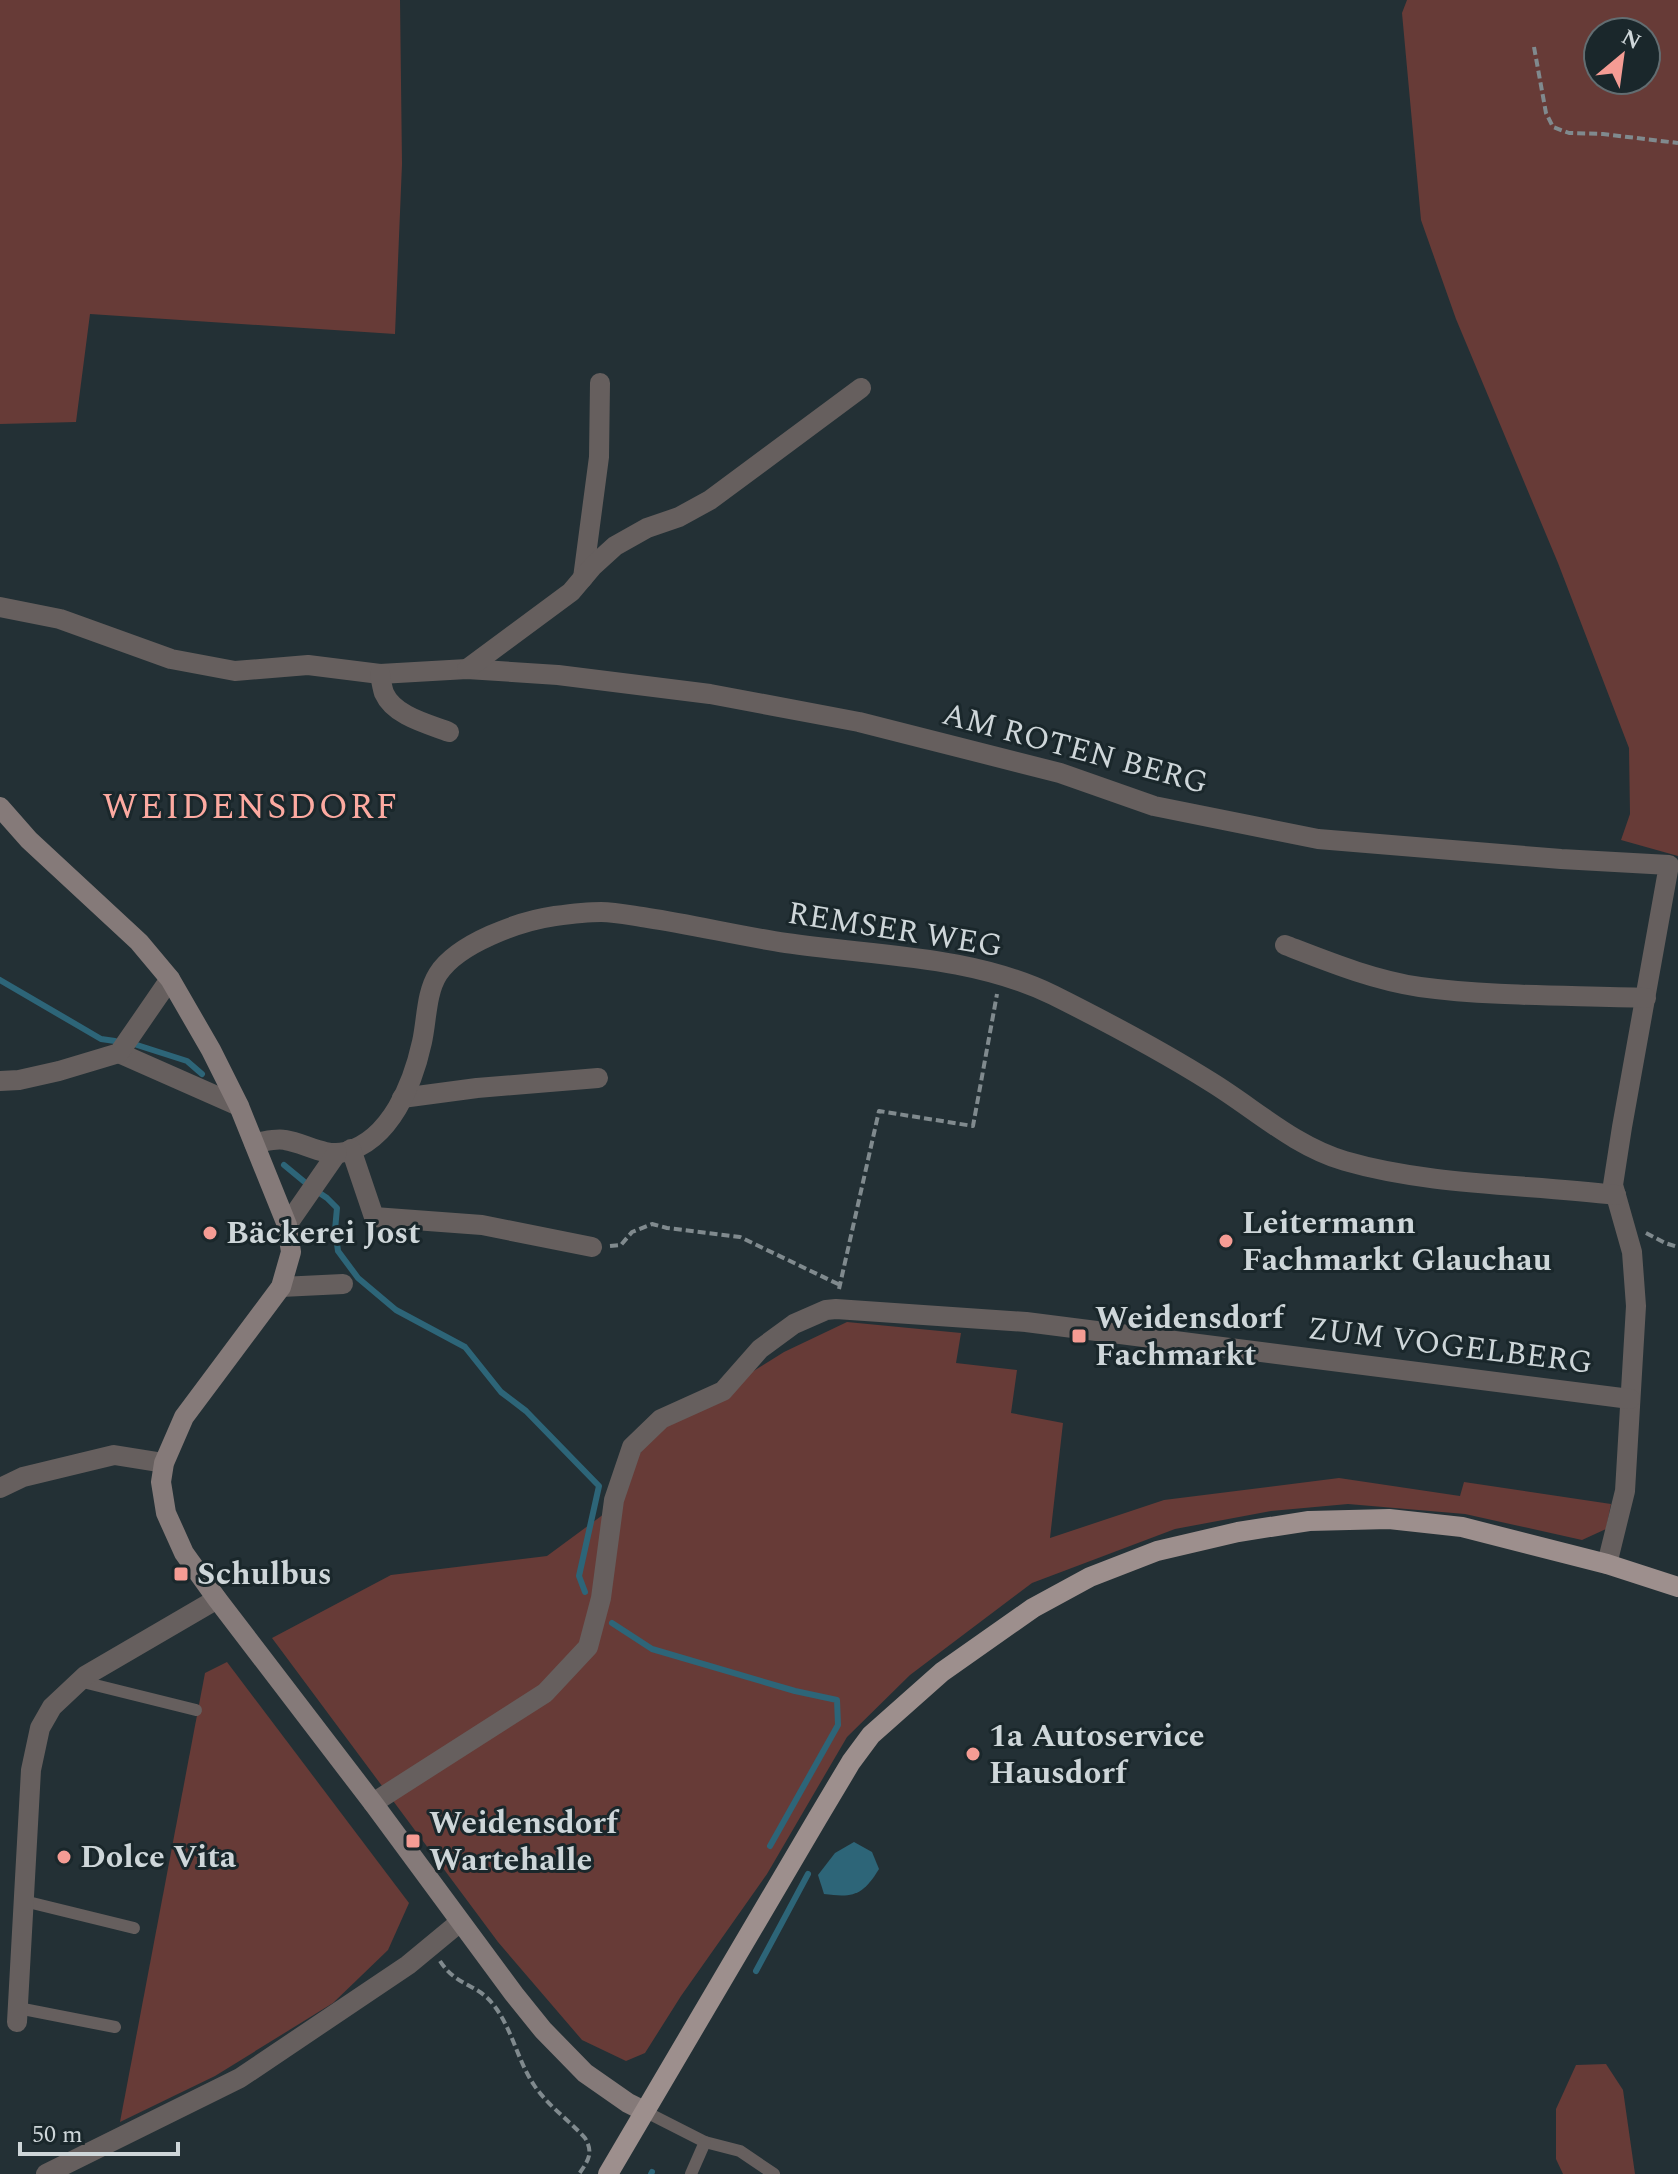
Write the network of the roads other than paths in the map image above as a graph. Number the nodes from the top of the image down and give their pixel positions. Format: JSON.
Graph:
{"nodes":[{"id":1,"x":600,"y":383,"type":"dead end"},
{"id":2,"x":861,"y":388,"type":"dead end"},
{"id":3,"x":583,"y":578,"type":"junction"},
{"id":4,"x":0,"y":607,"type":"edge"},
{"id":5,"x":467,"y":669,"type":"junction"},
{"id":6,"x":380,"y":674,"type":"junction"},
{"id":7,"x":449,"y":732,"type":"dead end"},
{"id":8,"x":0,"y":807,"type":"edge"},
{"id":9,"x":1674,"y":864,"type":"edge"},
{"id":10,"x":1285,"y":945,"type":"dead end"},
{"id":11,"x":170,"y":979,"type":"junction"},
{"id":12,"x":1646,"y":998,"type":"junction"},
{"id":13,"x":119,"y":1053,"type":"junction"},
{"id":14,"x":598,"y":1078,"type":"dead end"},
{"id":15,"x":0,"y":1081,"type":"edge"},
{"id":16,"x":402,"y":1098,"type":"junction"},
{"id":17,"x":239,"y":1106,"type":"junction"},
{"id":18,"x":254,"y":1143,"type":"junction"},
{"id":19,"x":344,"y":1151,"type":"junction"},
{"id":20,"x":1616,"y":1195,"type":"junction"},
{"id":21,"x":287,"y":1225,"type":"junction"},
{"id":22,"x":592,"y":1247,"type":"road end"},
{"id":23,"x":343,"y":1284,"type":"dead end"},
{"id":24,"x":281,"y":1287,"type":"junction"},
{"id":25,"x":1630,"y":1399,"type":"junction"},
{"id":26,"x":164,"y":1463,"type":"junction"},
{"id":27,"x":0,"y":1488,"type":"edge"},
{"id":28,"x":1607,"y":1564,"type":"junction"},
{"id":29,"x":1678,"y":1587,"type":"edge"},
{"id":30,"x":217,"y":1599,"type":"junction"},
{"id":31,"x":79,"y":1681,"type":"junction"},
{"id":32,"x":196,"y":1710,"type":"dead end"},
{"id":33,"x":373,"y":1803,"type":"junction"},
{"id":34,"x":24,"y":1901,"type":"junction"},
{"id":35,"x":460,"y":1922,"type":"junction"},
{"id":36,"x":134,"y":1928,"type":"dead end"},
{"id":37,"x":18,"y":2015,"type":"joint"},
{"id":38,"x":115,"y":2027,"type":"dead end"},
{"id":39,"x":644,"y":2111,"type":"junction"},
{"id":40,"x":705,"y":2142,"type":"junction"},
{"id":41,"x":46,"y":2174,"type":"edge"},
{"id":42,"x":608,"y":2174,"type":"edge"},
{"id":43,"x":691,"y":2174,"type":"edge"},
{"id":44,"x":774,"y":2174,"type":"edge"}],
"edges":[{"from":1,"to":3,"type":"street"},
{"from":2,"to":3,"type":"street"},
{"from":3,"to":5,"type":"street"},
{"from":4,"to":6,"type":"street","name":"AM ROTEN BERG"},
{"from":5,"to":6,"type":"street","name":"AM ROTEN BERG"},
{"from":5,"to":9,"type":"street","name":"AM ROTEN BERG"},
{"from":6,"to":7,"type":"street"},
{"from":8,"to":11,"type":"main road"},
{"from":9,"to":12,"type":"street"},
{"from":10,"to":12,"type":"street"},
{"from":11,"to":13,"type":"street"},
{"from":11,"to":17,"type":"main road"},
{"from":12,"to":20,"type":"street"},
{"from":13,"to":15,"type":"street"},
{"from":13,"to":17,"type":"street"},
{"from":14,"to":16,"type":"street"},
{"from":16,"to":19,"type":"street","name":"REMSER WEG"},
{"from":16,"to":20,"type":"street","name":"REMSER WEG"},
{"from":17,"to":18,"type":"main road"},
{"from":18,"to":19,"type":"street"},
{"from":18,"to":21,"type":"main road"},
{"from":19,"to":21,"type":"street"},
{"from":19,"to":22,"type":"street"},
{"from":20,"to":25,"type":"street"},
{"from":21,"to":24,"type":"main road"},
{"from":23,"to":24,"type":"street"},
{"from":24,"to":26,"type":"main road"},
{"from":25,"to":28,"type":"street"},
{"from":25,"to":33,"type":"street","name":"ZUM VOGELBERG"},
{"from":26,"to":27,"type":"street"},
{"from":26,"to":30,"type":"main road"},
{"from":28,"to":29,"type":"main road"},
{"from":28,"to":39,"type":"main road"},
{"from":30,"to":31,"type":"street"},
{"from":30,"to":33,"type":"main road"},
{"from":31,"to":32,"type":"lane"},
{"from":31,"to":34,"type":"street"},
{"from":33,"to":35,"type":"main road"},
{"from":34,"to":36,"type":"lane"},
{"from":34,"to":37,"type":"street"},
{"from":35,"to":39,"type":"main road"},
{"from":35,"to":41,"type":"street"},
{"from":37,"to":38,"type":"lane"},
{"from":39,"to":40,"type":"lane"},
{"from":39,"to":42,"type":"main road"},
{"from":40,"to":43,"type":"lane"},
{"from":40,"to":44,"type":"lane"}]}
